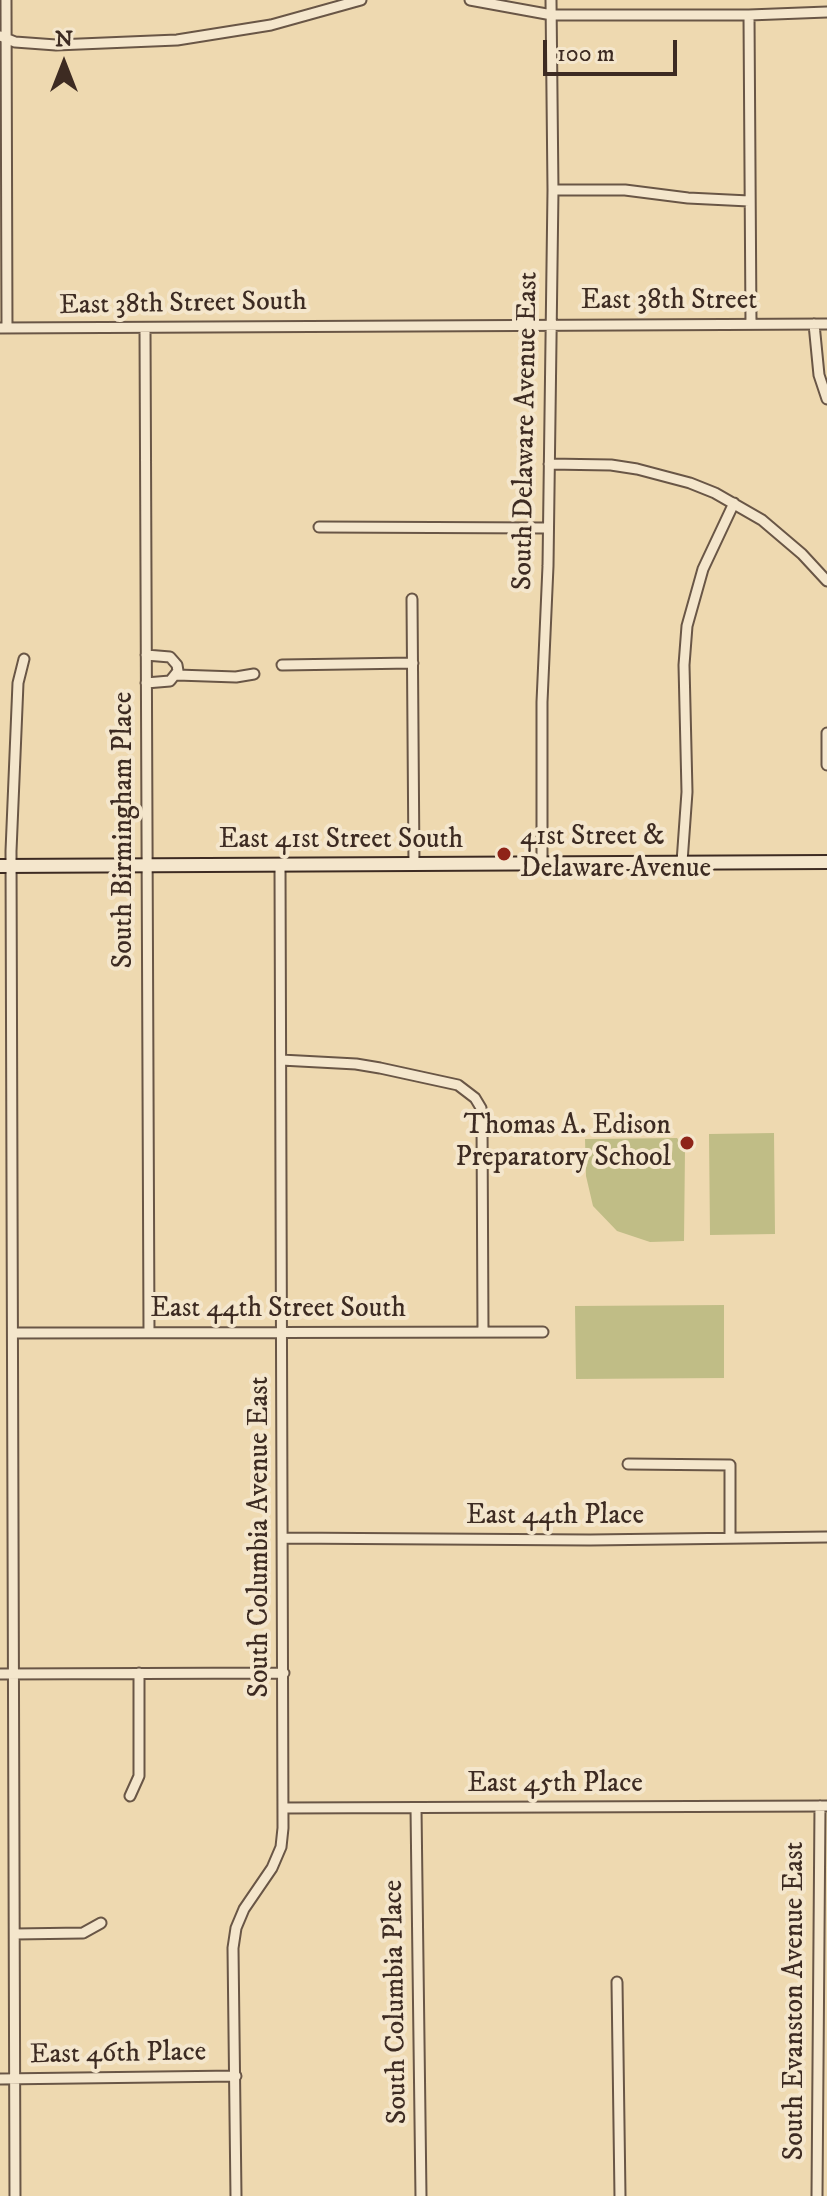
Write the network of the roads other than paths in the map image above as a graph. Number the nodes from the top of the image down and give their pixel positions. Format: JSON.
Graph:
{"nodes":[{"id":1,"x":6,"y":0,"type":"edge"},
{"id":2,"x":361,"y":0,"type":"edge"},
{"id":3,"x":470,"y":0,"type":"edge"},
{"id":4,"x":551,"y":0,"type":"edge"},
{"id":5,"x":827,"y":12,"type":"edge"},
{"id":6,"x":552,"y":15,"type":"junction"},
{"id":7,"x":749,"y":15,"type":"junction"},
{"id":8,"x":3,"y":37,"type":"edge"},
{"id":9,"x":553,"y":190,"type":"junction"},
{"id":10,"x":749,"y":201,"type":"junction"},
{"id":11,"x":751,"y":324,"type":"junction"},
{"id":12,"x":814,"y":324,"type":"junction"},
{"id":13,"x":827,"y":324,"type":"edge"},
{"id":14,"x":367,"y":325,"type":"joint"},
{"id":15,"x":550,"y":325,"type":"junction"},
{"id":16,"x":3,"y":328,"type":"edge"},
{"id":17,"x":145,"y":328,"type":"junction"},
{"id":18,"x":827,"y":399,"type":"edge"},
{"id":19,"x":549,"y":464,"type":"junction"},
{"id":20,"x":734,"y":503,"type":"junction"},
{"id":21,"x":319,"y":527,"type":"dead end"},
{"id":22,"x":547,"y":528,"type":"junction"},
{"id":23,"x":827,"y":581,"type":"edge"},
{"id":24,"x":412,"y":599,"type":"dead end"},
{"id":25,"x":146,"y":655,"type":"junction"},
{"id":26,"x":24,"y":659,"type":"dead end"},
{"id":27,"x":413,"y":663,"type":"junction"},
{"id":28,"x":282,"y":665,"type":"dead end"},
{"id":29,"x":254,"y":674,"type":"dead end"},
{"id":30,"x":177,"y":675,"type":"junction"},
{"id":31,"x":146,"y":683,"type":"junction"},
{"id":32,"x":827,"y":733,"type":"edge"},
{"id":33,"x":827,"y":765,"type":"edge"},
{"id":34,"x":682,"y":862,"type":"junction"},
{"id":35,"x":827,"y":862,"type":"edge"},
{"id":36,"x":542,"y":863,"type":"junction"},
{"id":37,"x":280,"y":865,"type":"junction"},
{"id":38,"x":414,"y":865,"type":"junction"},
{"id":39,"x":6,"y":866,"type":"edge"},
{"id":40,"x":148,"y":866,"type":"junction"},
{"id":41,"x":281,"y":1060,"type":"junction"},
{"id":42,"x":0,"y":1136,"type":"edge"},
{"id":43,"x":13,"y":1136,"type":"junction"},
{"id":44,"x":483,"y":1331,"type":"junction"},
{"id":45,"x":149,"y":1332,"type":"junction"},
{"id":46,"x":543,"y":1332,"type":"dead end"},
{"id":47,"x":13,"y":1333,"type":"junction"},
{"id":48,"x":282,"y":1333,"type":"junction"},
{"id":49,"x":628,"y":1464,"type":"dead end"},
{"id":50,"x":730,"y":1537,"type":"junction"},
{"id":51,"x":827,"y":1537,"type":"edge"},
{"id":52,"x":283,"y":1538,"type":"junction"},
{"id":53,"x":139,"y":1673,"type":"junction"},
{"id":54,"x":284,"y":1673,"type":"junction"},
{"id":55,"x":0,"y":1674,"type":"edge"},
{"id":56,"x":15,"y":1674,"type":"junction"},
{"id":57,"x":130,"y":1796,"type":"dead end"},
{"id":58,"x":824,"y":1806,"type":"edge"},
{"id":59,"x":284,"y":1808,"type":"junction"},
{"id":60,"x":416,"y":1808,"type":"junction"},
{"id":61,"x":101,"y":1923,"type":"dead end"},
{"id":62,"x":15,"y":1934,"type":"junction"},
{"id":63,"x":617,"y":1982,"type":"dead end"},
{"id":64,"x":236,"y":2076,"type":"junction"},
{"id":65,"x":0,"y":2079,"type":"edge"},
{"id":66,"x":16,"y":2079,"type":"junction"},
{"id":67,"x":15,"y":2196,"type":"edge"},
{"id":68,"x":236,"y":2196,"type":"edge"},
{"id":69,"x":421,"y":2196,"type":"edge"},
{"id":70,"x":620,"y":2196,"type":"edge"},
{"id":71,"x":817,"y":2196,"type":"edge"}],
"edges":[{"from":1,"to":8,"type":"street"},
{"from":2,"to":8,"type":"street"},
{"from":3,"to":6,"type":"street"},
{"from":4,"to":6,"type":"street","name":"South Delaware Avenue East"},
{"from":5,"to":7,"type":"street"},
{"from":6,"to":7,"type":"street"},
{"from":6,"to":9,"type":"street","name":"South Delaware Avenue East"},
{"from":7,"to":10,"type":"street"},
{"from":8,"to":16,"type":"street"},
{"from":9,"to":10,"type":"street"},
{"from":9,"to":15,"type":"street","name":"South Delaware Avenue East"},
{"from":10,"to":11,"type":"street"},
{"from":11,"to":12,"type":"street","name":"East 38th Street"},
{"from":11,"to":15,"type":"street","name":"East 38th Street"},
{"from":12,"to":13,"type":"street","name":"East 38th Street"},
{"from":12,"to":18,"type":"street"},
{"from":14,"to":15,"type":"street","name":"East 38th Street"},
{"from":14,"to":17,"type":"street","name":"East 38th Street South"},
{"from":15,"to":19,"type":"street","name":"South Delaware Avenue East"},
{"from":16,"to":17,"type":"street","name":"East 38th Street South"},
{"from":17,"to":25,"type":"street","name":"South Birmingham Place"},
{"from":19,"to":20,"type":"street"},
{"from":19,"to":22,"type":"street","name":"South Delaware Avenue East"},
{"from":20,"to":23,"type":"street"},
{"from":20,"to":34,"type":"street"},
{"from":21,"to":22,"type":"street"},
{"from":22,"to":36,"type":"street","name":"South Delaware Avenue East"},
{"from":24,"to":27,"type":"street"},
{"from":25,"to":30,"type":"street"},
{"from":25,"to":31,"type":"street","name":"South Birmingham Place"},
{"from":26,"to":39,"type":"street"},
{"from":27,"to":28,"type":"street"},
{"from":27,"to":38,"type":"street"},
{"from":29,"to":30,"type":"street"},
{"from":30,"to":31,"type":"street"},
{"from":31,"to":40,"type":"street","name":"South Birmingham Place"},
{"from":32,"to":33,"type":"street"},
{"from":34,"to":35,"type":"main road","name":"East 41st Street South"},
{"from":34,"to":36,"type":"main road","name":"East 41st Street South"},
{"from":36,"to":38,"type":"main road","name":"East 41st Street South"},
{"from":37,"to":38,"type":"main road","name":"East 41st Street South"},
{"from":37,"to":40,"type":"main road","name":"East 41st Street South"},
{"from":37,"to":41,"type":"street","name":"South Columbia Avenue East"},
{"from":39,"to":40,"type":"main road","name":"East 41st Street South"},
{"from":39,"to":43,"type":"street"},
{"from":40,"to":45,"type":"street","name":"South Birmingham Place"},
{"from":41,"to":44,"type":"street"},
{"from":41,"to":48,"type":"street","name":"South Columbia Avenue East"},
{"from":42,"to":43,"type":"street"},
{"from":43,"to":47,"type":"street"},
{"from":44,"to":46,"type":"street","name":"East 44th Street South"},
{"from":44,"to":48,"type":"street","name":"East 44th Street South"},
{"from":45,"to":47,"type":"street","name":"East 44th Street South"},
{"from":45,"to":48,"type":"street","name":"East 44th Street South"},
{"from":47,"to":56,"type":"street"},
{"from":48,"to":52,"type":"street","name":"South Columbia Avenue East"},
{"from":49,"to":50,"type":"street"},
{"from":50,"to":51,"type":"street","name":"East 44th Place"},
{"from":50,"to":52,"type":"street","name":"East 44th Place"},
{"from":52,"to":54,"type":"street","name":"South Columbia Avenue East"},
{"from":53,"to":54,"type":"street"},
{"from":53,"to":56,"type":"street"},
{"from":53,"to":57,"type":"street"},
{"from":54,"to":59,"type":"street","name":"South Columbia Avenue East"},
{"from":55,"to":56,"type":"street"},
{"from":56,"to":62,"type":"street"},
{"from":58,"to":60,"type":"street","name":"East 45th Place"},
{"from":58,"to":71,"type":"street","name":"South Evanston Avenue East"},
{"from":59,"to":60,"type":"street","name":"East 45th Place"},
{"from":59,"to":64,"type":"street","name":"South Columbia Avenue East"},
{"from":60,"to":69,"type":"street","name":"South Columbia Place"},
{"from":61,"to":62,"type":"street"},
{"from":62,"to":66,"type":"street"},
{"from":63,"to":70,"type":"street"},
{"from":64,"to":66,"type":"street","name":"East 46th Place"},
{"from":64,"to":68,"type":"street","name":"South Columbia Avenue East"},
{"from":65,"to":66,"type":"street","name":"East 46th Place"},
{"from":66,"to":67,"type":"street"}]}
